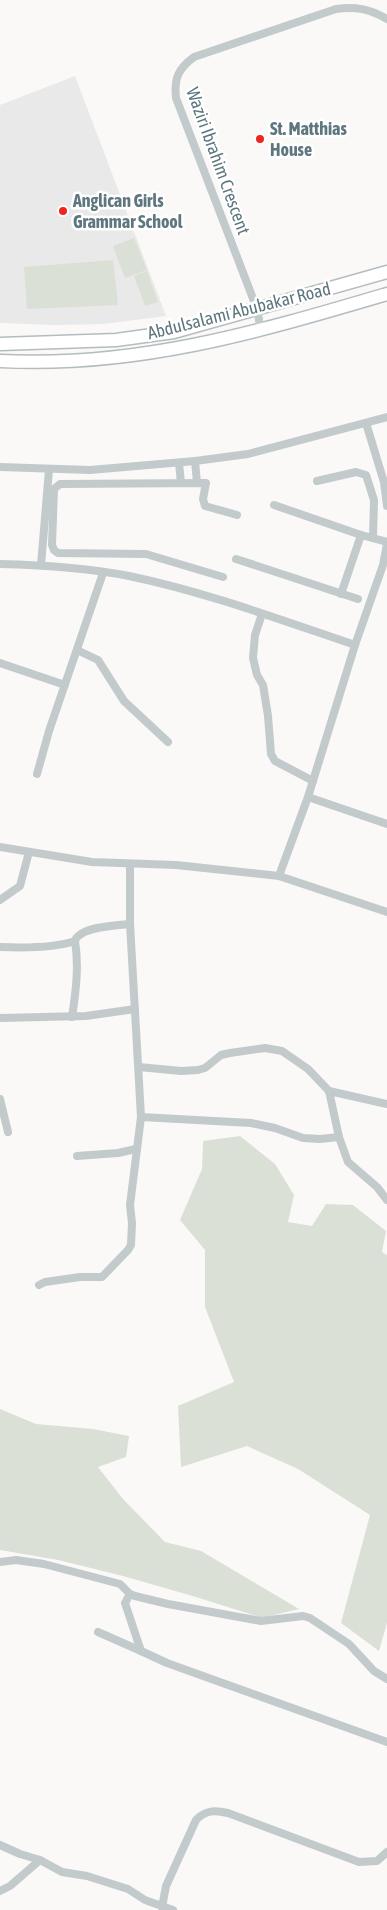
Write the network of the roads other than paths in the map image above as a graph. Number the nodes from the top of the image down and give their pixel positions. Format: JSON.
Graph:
{"nodes":[{"id":1,"x":387,"y":19,"type":"edge"},
{"id":2,"x":387,"y":272,"type":"edge"},
{"id":3,"x":387,"y":294,"type":"edge"},
{"id":4,"x":257,"y":309,"type":"junction"},
{"id":5,"x":261,"y":331,"type":"junction"},
{"id":6,"x":0,"y":344,"type":"edge"},
{"id":7,"x":0,"y":361,"type":"edge"},
{"id":8,"x":387,"y":418,"type":"edge"},
{"id":9,"x":366,"y":423,"type":"junction"},
{"id":10,"x":196,"y":461,"type":"junction"},
{"id":11,"x":179,"y":463,"type":"junction"},
{"id":12,"x":0,"y":468,"type":"edge"},
{"id":13,"x":49,"y":470,"type":"junction"},
{"id":14,"x":317,"y":481,"type":"dead end"},
{"id":15,"x":181,"y":483,"type":"junction"},
{"id":16,"x":197,"y":483,"type":"junction"},
{"id":17,"x":274,"y":505,"type":"dead end"},
{"id":18,"x":387,"y":506,"type":"edge"},
{"id":19,"x":237,"y":515,"type":"dead end"},
{"id":20,"x":361,"y":535,"type":"junction"},
{"id":21,"x":373,"y":538,"type":"junction"},
{"id":22,"x":387,"y":543,"type":"edge"},
{"id":23,"x":236,"y":559,"type":"dead end"},
{"id":24,"x":0,"y":564,"type":"edge"},
{"id":25,"x":41,"y":565,"type":"junction"},
{"id":26,"x":385,"y":566,"type":"edge"},
{"id":27,"x":104,"y":573,"type":"junction"},
{"id":28,"x":223,"y":577,"type":"dead end"},
{"id":29,"x":341,"y":594,"type":"junction"},
{"id":30,"x":358,"y":599,"type":"dead end"},
{"id":31,"x":262,"y":614,"type":"junction"},
{"id":32,"x":355,"y":645,"type":"junction"},
{"id":33,"x":76,"y":650,"type":"junction"},
{"id":34,"x":0,"y":662,"type":"edge"},
{"id":35,"x":65,"y":685,"type":"junction"},
{"id":36,"x":168,"y":742,"type":"dead end"},
{"id":37,"x":37,"y":774,"type":"dead end"},
{"id":38,"x":313,"y":782,"type":"junction"},
{"id":39,"x":308,"y":797,"type":"junction"},
{"id":40,"x":387,"y":824,"type":"edge"},
{"id":41,"x":0,"y":847,"type":"edge"},
{"id":42,"x":29,"y":852,"type":"junction"},
{"id":43,"x":130,"y":864,"type":"junction"},
{"id":44,"x":279,"y":876,"type":"junction"},
{"id":45,"x":0,"y":900,"type":"edge"},
{"id":46,"x":387,"y":912,"type":"edge"},
{"id":47,"x":130,"y":924,"type":"junction"},
{"id":48,"x":75,"y":941,"type":"junction"},
{"id":49,"x":0,"y":947,"type":"edge"},
{"id":50,"x":135,"y":1010,"type":"junction"},
{"id":51,"x":72,"y":1016,"type":"junction"},
{"id":52,"x":0,"y":1018,"type":"edge"},
{"id":53,"x":139,"y":1068,"type":"junction"},
{"id":54,"x":329,"y":1091,"type":"junction"},
{"id":55,"x":0,"y":1099,"type":"edge"},
{"id":56,"x":387,"y":1104,"type":"edge"},
{"id":57,"x":141,"y":1118,"type":"junction"},
{"id":58,"x":8,"y":1132,"type":"dead end"},
{"id":59,"x":339,"y":1137,"type":"junction"},
{"id":60,"x":136,"y":1149,"type":"junction"},
{"id":61,"x":77,"y":1156,"type":"dead end"},
{"id":62,"x":387,"y":1197,"type":"edge"},
{"id":63,"x":40,"y":1284,"type":"dead end"},
{"id":64,"x":0,"y":1562,"type":"edge"},
{"id":65,"x":130,"y":1594,"type":"junction"},
{"id":66,"x":98,"y":1632,"type":"dead end"},
{"id":67,"x":141,"y":1651,"type":"junction"},
{"id":68,"x":387,"y":1679,"type":"edge"},
{"id":69,"x":387,"y":1742,"type":"edge"},
{"id":70,"x":0,"y":1845,"type":"edge"},
{"id":71,"x":387,"y":1852,"type":"edge"},
{"id":72,"x":40,"y":1860,"type":"junction"},
{"id":73,"x":0,"y":1891,"type":"edge"},
{"id":74,"x":162,"y":1907,"type":"junction"},
{"id":75,"x":172,"y":1910,"type":"edge"}],
"edges":[{"from":1,"to":4,"type":"street","name":"Waziri Ibrahim Crescent"},
{"from":2,"to":4,"type":"main road","name":"Abdulsalami Abubakar Road"},
{"from":3,"to":5,"type":"main road","name":"Abdulsalami Abubakar Road"},
{"from":4,"to":5,"type":"street","name":"Waziri Ibrahim Crescent"},
{"from":4,"to":6,"type":"main road","name":"Abdulsalami Abubakar Road"},
{"from":5,"to":7,"type":"main road","name":"Abdulsalami Abubakar Road"},
{"from":8,"to":9,"type":"street"},
{"from":9,"to":10,"type":"street"},
{"from":9,"to":18,"type":"street"},
{"from":10,"to":11,"type":"street"},
{"from":10,"to":16,"type":"street"},
{"from":11,"to":13,"type":"street"},
{"from":11,"to":15,"type":"street"},
{"from":12,"to":13,"type":"street"},
{"from":13,"to":25,"type":"street"},
{"from":14,"to":21,"type":"street"},
{"from":15,"to":16,"type":"street"},
{"from":15,"to":28,"type":"street"},
{"from":16,"to":19,"type":"street"},
{"from":17,"to":20,"type":"street"},
{"from":20,"to":21,"type":"street"},
{"from":20,"to":29,"type":"street"},
{"from":21,"to":22,"type":"street"},
{"from":22,"to":26,"type":"street"},
{"from":23,"to":29,"type":"street"},
{"from":24,"to":25,"type":"street"},
{"from":25,"to":27,"type":"street"},
{"from":26,"to":32,"type":"street"},
{"from":27,"to":31,"type":"street"},
{"from":27,"to":33,"type":"street"},
{"from":29,"to":30,"type":"street"},
{"from":31,"to":32,"type":"street"},
{"from":31,"to":38,"type":"street"},
{"from":32,"to":38,"type":"street"},
{"from":33,"to":35,"type":"street"},
{"from":33,"to":36,"type":"street"},
{"from":34,"to":35,"type":"street"},
{"from":35,"to":37,"type":"street"},
{"from":38,"to":39,"type":"street"},
{"from":39,"to":40,"type":"street"},
{"from":39,"to":44,"type":"street"},
{"from":41,"to":42,"type":"street"},
{"from":42,"to":43,"type":"street"},
{"from":42,"to":45,"type":"street"},
{"from":43,"to":44,"type":"street"},
{"from":43,"to":47,"type":"street"},
{"from":44,"to":46,"type":"street"},
{"from":47,"to":48,"type":"street"},
{"from":47,"to":50,"type":"street"},
{"from":48,"to":49,"type":"street"},
{"from":48,"to":51,"type":"street"},
{"from":50,"to":51,"type":"street"},
{"from":50,"to":53,"type":"street"},
{"from":51,"to":52,"type":"street"},
{"from":53,"to":54,"type":"street"},
{"from":53,"to":57,"type":"street"},
{"from":54,"to":56,"type":"street"},
{"from":54,"to":59,"type":"street"},
{"from":55,"to":58,"type":"street"},
{"from":57,"to":59,"type":"street"},
{"from":57,"to":60,"type":"street"},
{"from":59,"to":62,"type":"street"},
{"from":60,"to":61,"type":"street"},
{"from":60,"to":63,"type":"street"},
{"from":64,"to":65,"type":"street"},
{"from":65,"to":67,"type":"street"},
{"from":65,"to":68,"type":"street"},
{"from":66,"to":67,"type":"street"},
{"from":67,"to":69,"type":"street"},
{"from":70,"to":72,"type":"street"},
{"from":71,"to":74,"type":"street"},
{"from":72,"to":73,"type":"street"},
{"from":72,"to":74,"type":"street"},
{"from":74,"to":75,"type":"street"}]}
